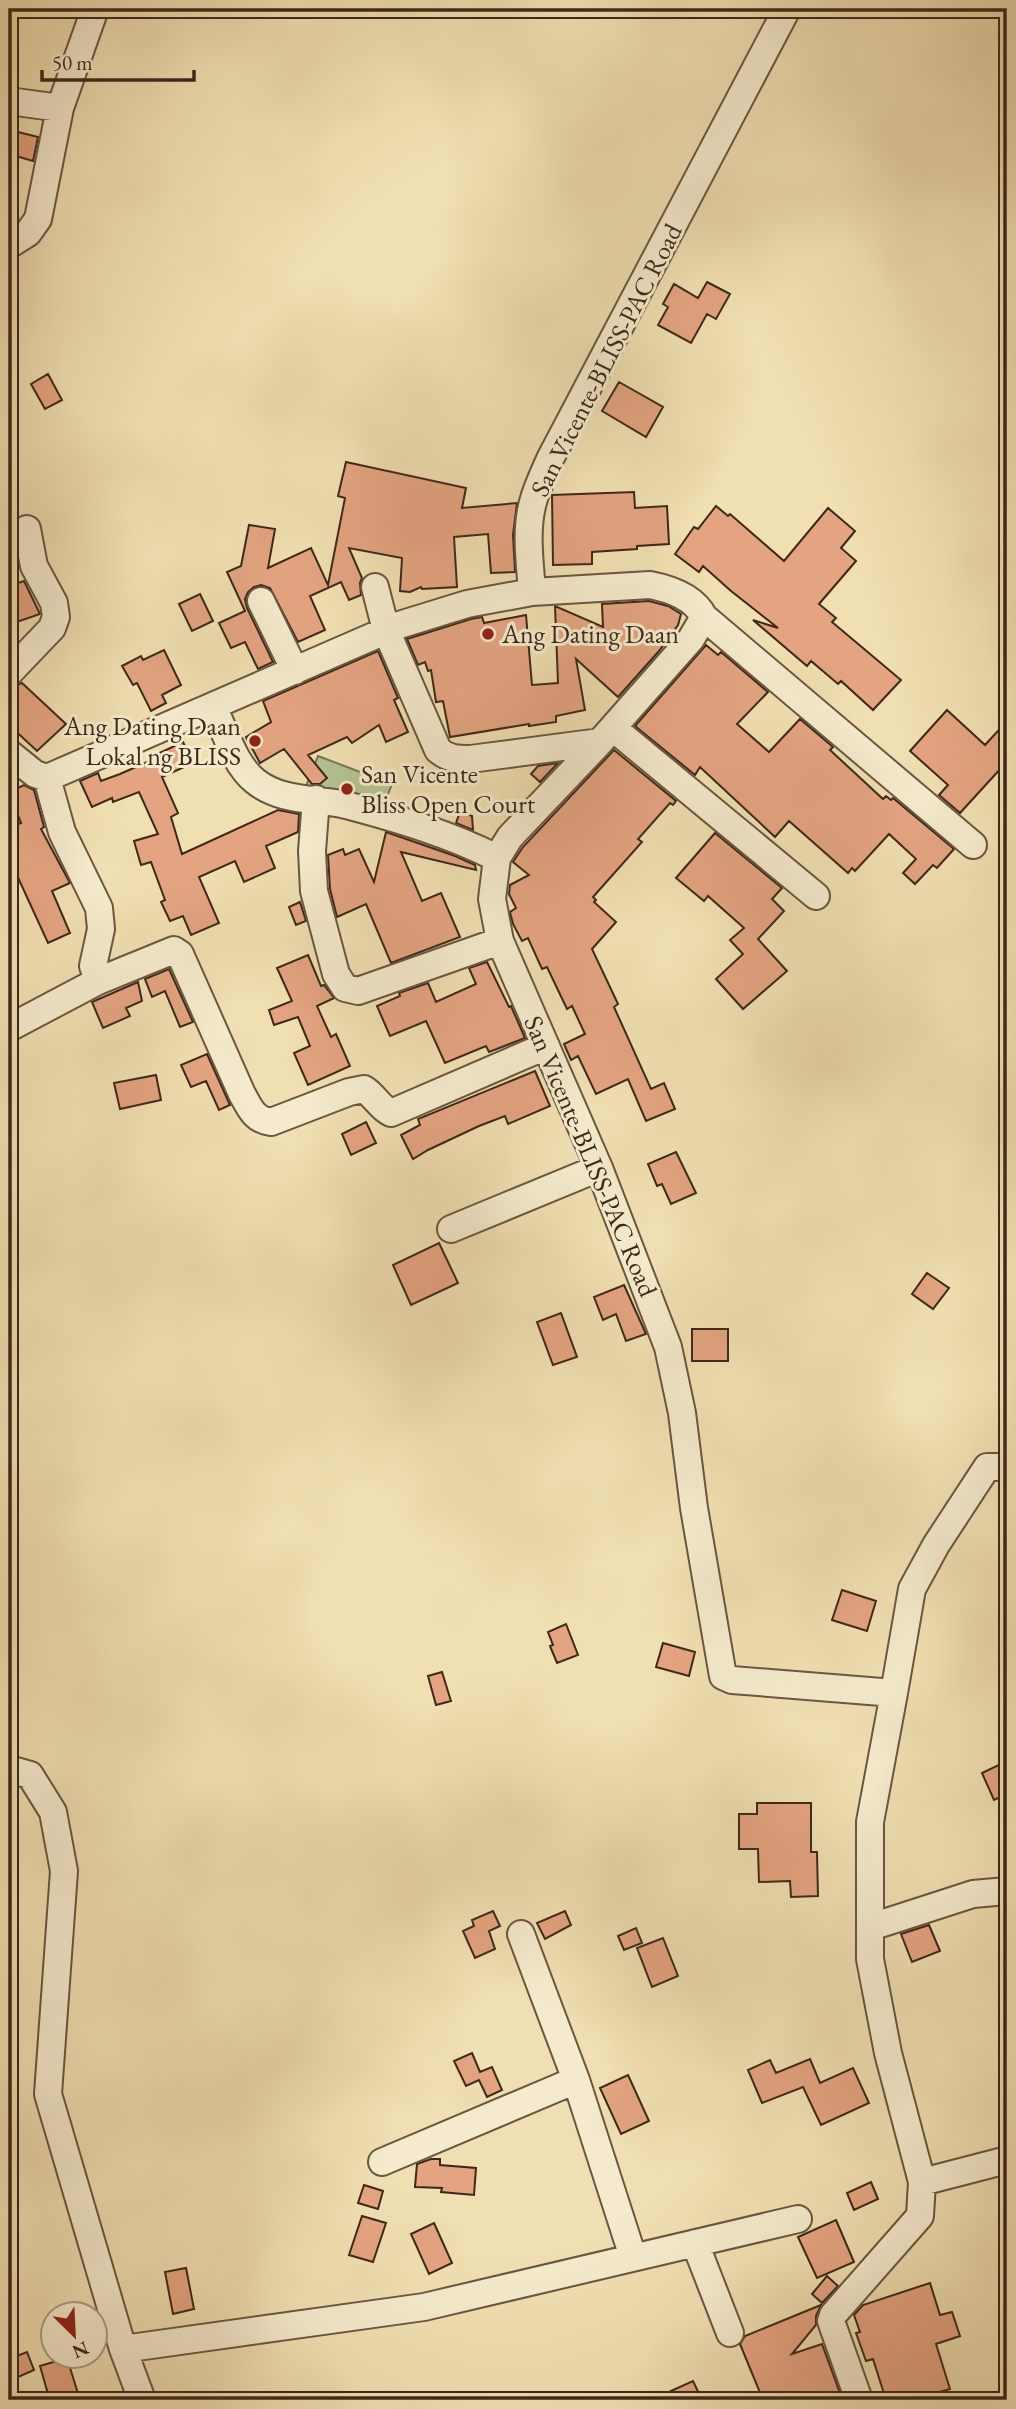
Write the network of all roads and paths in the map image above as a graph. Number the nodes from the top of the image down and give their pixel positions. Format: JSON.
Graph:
{"nodes":[{"id":1,"x":95,"y":9,"type":"edge"},
{"id":2,"x":788,"y":9,"type":"edge"},
{"id":3,"x":9,"y":101,"type":"edge"},
{"id":4,"x":60,"y":108,"type":"junction"},
{"id":5,"x":9,"y":245,"type":"edge"},
{"id":6,"x":27,"y":529,"type":"dead end"},
{"id":7,"x":375,"y":587,"type":"dead end"},
{"id":8,"x":532,"y":592,"type":"junction"},
{"id":9,"x":261,"y":601,"type":"dead end"},
{"id":10,"x":704,"y":617,"type":"junction"},
{"id":11,"x":386,"y":630,"type":"junction"},
{"id":12,"x":295,"y":671,"type":"junction"},
{"id":13,"x":9,"y":673,"type":"edge"},
{"id":14,"x":214,"y":707,"type":"junction"},
{"id":15,"x":607,"y":735,"type":"junction"},
{"id":16,"x":9,"y":753,"type":"edge"},
{"id":17,"x":47,"y":778,"type":"junction"},
{"id":18,"x":316,"y":799,"type":"junction"},
{"id":19,"x":973,"y":845,"type":"dead end"},
{"id":20,"x":497,"y":858,"type":"junction"},
{"id":21,"x":816,"y":896,"type":"dead end"},
{"id":22,"x":499,"y":941,"type":"junction"},
{"id":23,"x":98,"y":981,"type":"junction"},
{"id":24,"x":9,"y":1028,"type":"edge"},
{"id":25,"x":546,"y":1046,"type":"junction"},
{"id":26,"x":598,"y":1168,"type":"junction"},
{"id":27,"x":451,"y":1229,"type":"dead end"},
{"id":28,"x":1007,"y":1467,"type":"edge"},
{"id":29,"x":894,"y":1693,"type":"junction"},
{"id":30,"x":9,"y":1769,"type":"edge"},
{"id":31,"x":1007,"y":1891,"type":"edge"},
{"id":32,"x":871,"y":1927,"type":"junction"},
{"id":33,"x":521,"y":1934,"type":"dead end"},
{"id":34,"x":576,"y":2080,"type":"junction"},
{"id":35,"x":1007,"y":2160,"type":"edge"},
{"id":36,"x":382,"y":2162,"type":"dead end"},
{"id":37,"x":922,"y":2182,"type":"junction"},
{"id":38,"x":798,"y":2219,"type":"dead end"},
{"id":39,"x":695,"y":2243,"type":"junction"},
{"id":40,"x":633,"y":2257,"type":"junction"},
{"id":41,"x":730,"y":2333,"type":"dead end"},
{"id":42,"x":123,"y":2349,"type":"junction"},
{"id":43,"x":142,"y":2400,"type":"edge"},
{"id":44,"x":859,"y":2400,"type":"edge"}],
"edges":[{"from":1,"to":4,"type":"street"},
{"from":2,"to":8,"type":"street","name":"San Vicente-BLISS-PAC Road"},
{"from":3,"to":4,"type":"street"},
{"from":4,"to":5,"type":"street"},
{"from":6,"to":13,"type":"street"},
{"from":7,"to":11,"type":"street"},
{"from":8,"to":10,"type":"street"},
{"from":8,"to":11,"type":"street"},
{"from":9,"to":12,"type":"street"},
{"from":10,"to":15,"type":"street","name":"San Vicente-BLISS-PAC Road"},
{"from":10,"to":19,"type":"street"},
{"from":11,"to":12,"type":"street"},
{"from":11,"to":15,"type":"street"},
{"from":12,"to":14,"type":"street"},
{"from":14,"to":17,"type":"street"},
{"from":14,"to":18,"type":"street"},
{"from":15,"to":20,"type":"street","name":"San Vicente-BLISS-PAC Road"},
{"from":15,"to":21,"type":"street"},
{"from":16,"to":17,"type":"street"},
{"from":17,"to":23,"type":"street"},
{"from":18,"to":20,"type":"street"},
{"from":18,"to":22,"type":"street"},
{"from":20,"to":22,"type":"street","name":"San Vicente-BLISS-PAC Road"},
{"from":22,"to":25,"type":"street","name":"San Vicente-BLISS-PAC Road"},
{"from":23,"to":24,"type":"street"},
{"from":23,"to":25,"type":"street"},
{"from":25,"to":26,"type":"street","name":"San Vicente-BLISS-PAC Road"},
{"from":26,"to":27,"type":"street"},
{"from":26,"to":29,"type":"street","name":"San Vicente-BLISS-PAC Road"},
{"from":28,"to":29,"type":"street"},
{"from":29,"to":32,"type":"street"},
{"from":30,"to":42,"type":"street"},
{"from":31,"to":32,"type":"street"},
{"from":32,"to":37,"type":"street"},
{"from":33,"to":34,"type":"street"},
{"from":34,"to":36,"type":"street"},
{"from":34,"to":40,"type":"street"},
{"from":35,"to":37,"type":"street"},
{"from":37,"to":44,"type":"street"},
{"from":38,"to":39,"type":"street"},
{"from":39,"to":40,"type":"street"},
{"from":39,"to":41,"type":"street"},
{"from":40,"to":42,"type":"street"},
{"from":42,"to":43,"type":"street"}]}
